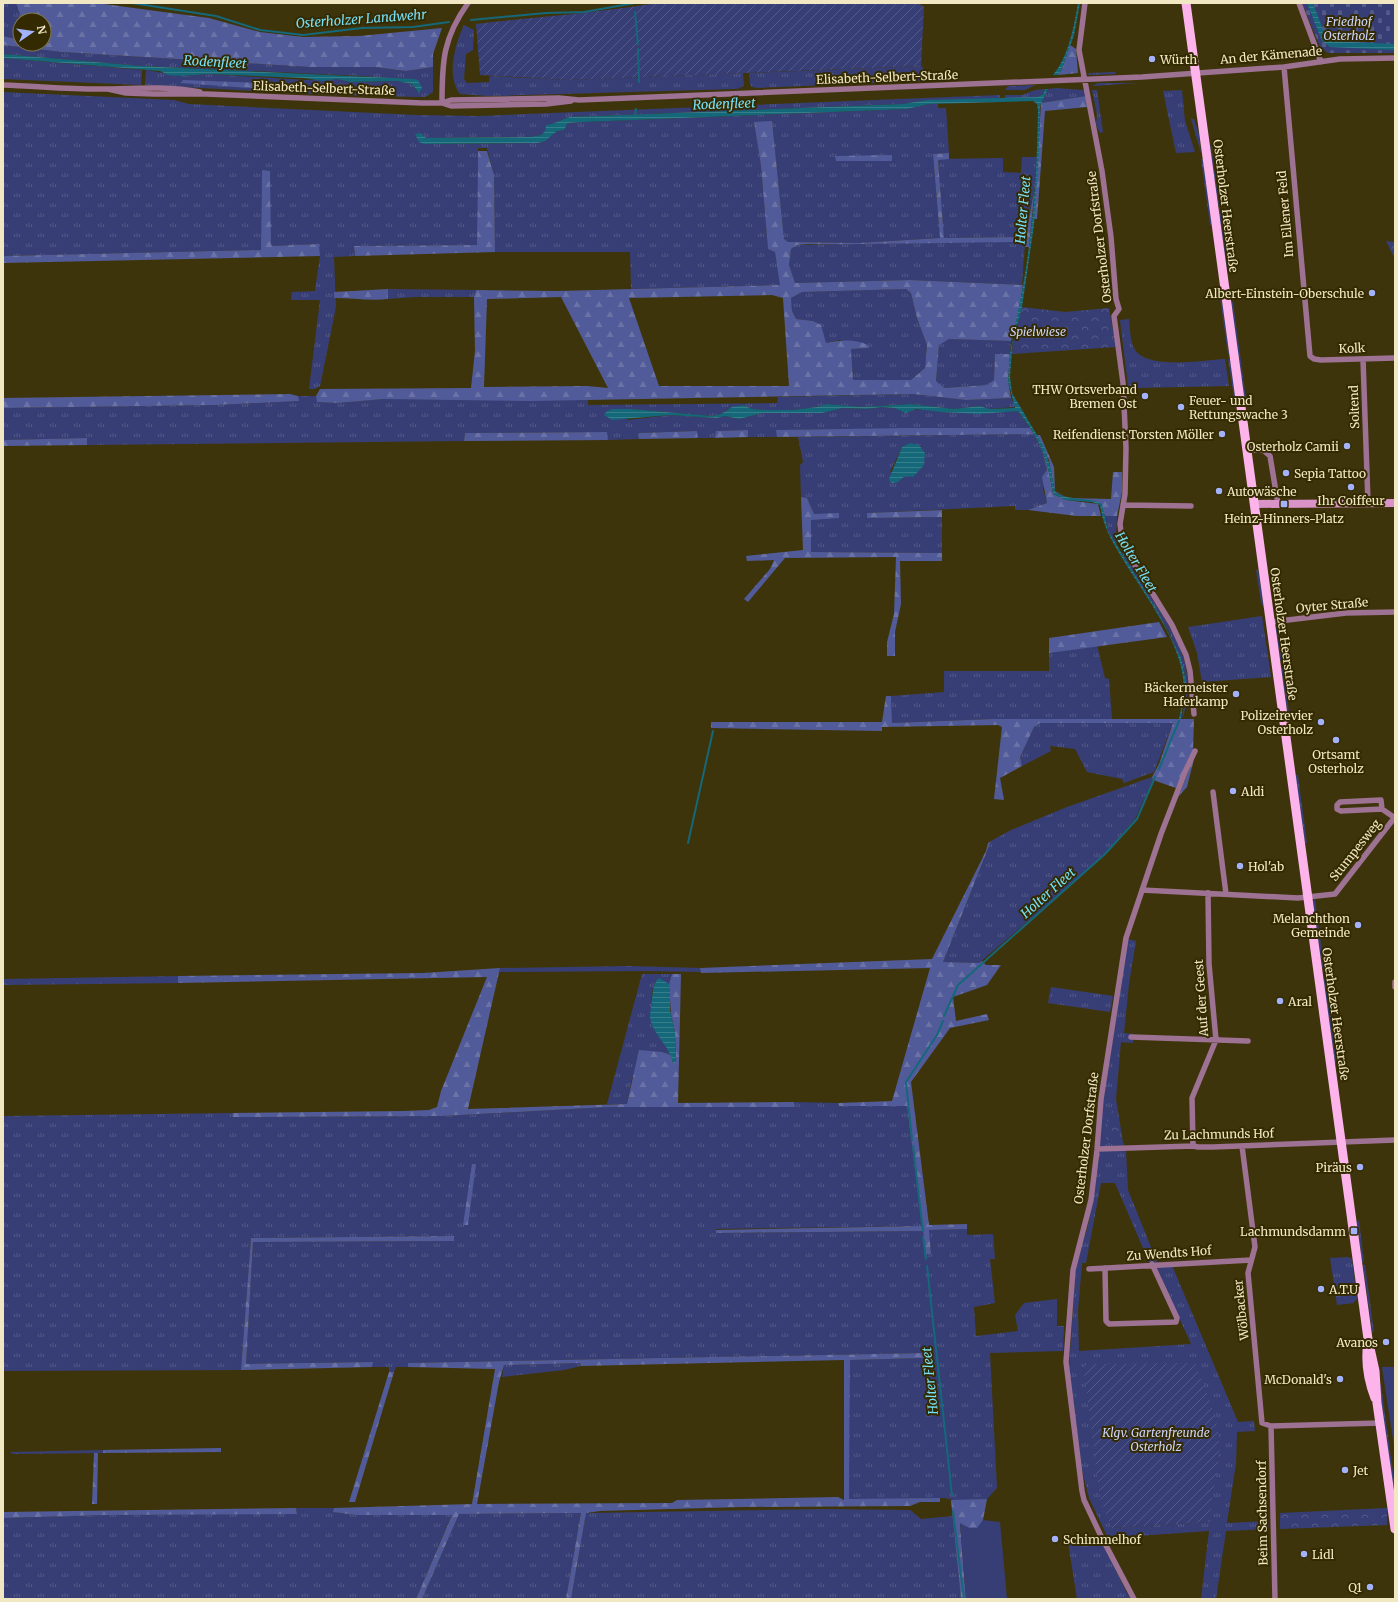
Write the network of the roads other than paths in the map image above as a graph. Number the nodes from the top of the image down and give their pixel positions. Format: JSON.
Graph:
{"nodes":[{"id":1,"x":468,"y":3,"type":"edge"},
{"id":2,"x":1085,"y":3,"type":"edge"},
{"id":3,"x":1186,"y":3,"type":"edge"},
{"id":4,"x":1299,"y":3,"type":"edge"},
{"id":5,"x":1395,"y":58,"type":"edge"},
{"id":6,"x":1321,"y":62,"type":"junction"},
{"id":7,"x":1284,"y":67,"type":"junction"},
{"id":8,"x":1196,"y":73,"type":"junction"},
{"id":9,"x":1086,"y":80,"type":"junction"},
{"id":10,"x":3,"y":85,"type":"edge"},
{"id":11,"x":442,"y":102,"type":"junction"},
{"id":12,"x":1311,"y":357,"type":"joint"},
{"id":13,"x":1363,"y":358,"type":"junction"},
{"id":14,"x":1395,"y":358,"type":"edge"},
{"id":15,"x":1247,"y":450,"type":"junction"},
{"id":16,"x":1368,"y":503,"type":"junction"},
{"id":17,"x":1395,"y":503,"type":"edge"},
{"id":18,"x":1254,"y":504,"type":"junction"},
{"id":19,"x":1278,"y":504,"type":"junction"},
{"id":20,"x":1123,"y":505,"type":"junction"},
{"id":21,"x":1192,"y":506,"type":"dead end"},
{"id":22,"x":1395,"y":612,"type":"edge"},
{"id":23,"x":1270,"y":622,"type":"junction"},
{"id":24,"x":1194,"y":714,"type":"dead end"},
{"id":25,"x":1195,"y":751,"type":"dead end"},
{"id":26,"x":1212,"y":792,"type":"dead end"},
{"id":27,"x":1382,"y":809,"type":"junction"},
{"id":28,"x":1395,"y":818,"type":"edge"},
{"id":29,"x":1142,"y":890,"type":"junction"},
{"id":30,"x":1208,"y":893,"type":"junction"},
{"id":31,"x":1226,"y":894,"type":"junction"},
{"id":32,"x":1308,"y":896,"type":"junction"},
{"id":33,"x":1395,"y":982,"type":"edge"},
{"id":34,"x":1395,"y":987,"type":"edge"},
{"id":35,"x":1131,"y":1037,"type":"dead end"},
{"id":36,"x":1216,"y":1040,"type":"junction"},
{"id":37,"x":1248,"y":1041,"type":"dead end"},
{"id":38,"x":1395,"y":1140,"type":"edge"},
{"id":39,"x":1342,"y":1142,"type":"junction"},
{"id":40,"x":1193,"y":1146,"type":"junction"},
{"id":41,"x":1242,"y":1146,"type":"junction"},
{"id":42,"x":1098,"y":1149,"type":"junction"},
{"id":43,"x":1251,"y":1260,"type":"junction"},
{"id":44,"x":1152,"y":1264,"type":"junction"},
{"id":45,"x":1105,"y":1268,"type":"junction"},
{"id":46,"x":1089,"y":1269,"type":"dead end"},
{"id":47,"x":1380,"y":1423,"type":"junction"},
{"id":48,"x":1271,"y":1426,"type":"junction"},
{"id":49,"x":1395,"y":1529,"type":"edge"},
{"id":50,"x":1134,"y":1599,"type":"edge"},
{"id":51,"x":1275,"y":1599,"type":"edge"}],
"edges":[{"from":1,"to":11,"type":"street"},
{"from":2,"to":9,"type":"street","name":"Osterholzer Dorfstraße"},
{"from":3,"to":8,"type":"main road","name":"Osterholzer Heerstraße"},
{"from":4,"to":6,"type":"street"},
{"from":5,"to":6,"type":"street","name":"An der Kämenade"},
{"from":6,"to":7,"type":"street","name":"An der Kämenade"},
{"from":7,"to":8,"type":"street","name":"An der Kämenade"},
{"from":7,"to":12,"type":"street","name":"Im Ellener Feld"},
{"from":8,"to":9,"type":"street","name":"Elisabeth-Selbert-Straße"},
{"from":8,"to":15,"type":"main road","name":"Osterholzer Heerstraße"},
{"from":9,"to":11,"type":"street","name":"Elisabeth-Selbert-Straße"},
{"from":9,"to":20,"type":"street","name":"Osterholzer Dorfstraße"},
{"from":10,"to":11,"type":"street","name":"Elisabeth-Selbert-Straße"},
{"from":12,"to":13,"type":"street","name":"Kolk"},
{"from":13,"to":14,"type":"street","name":"Kolk"},
{"from":13,"to":16,"type":"street","name":"Soltend"},
{"from":15,"to":18,"type":"main road","name":"Osterholzer Heerstraße"},
{"from":15,"to":19,"type":"street"},
{"from":16,"to":17,"type":"main road"},
{"from":16,"to":19,"type":"main road"},
{"from":18,"to":19,"type":"main road"},
{"from":18,"to":23,"type":"main road","name":"Osterholzer Heerstraße"},
{"from":20,"to":21,"type":"street"},
{"from":20,"to":24,"type":"street","name":"Osterholzer Dorfstraße"},
{"from":22,"to":23,"type":"street","name":"Oyter Straße"},
{"from":23,"to":32,"type":"main road","name":"Osterholzer Heerstraße"},
{"from":25,"to":29,"type":"street","name":"Osterholzer Dorfstraße"},
{"from":26,"to":31,"type":"street"},
{"from":27,"to":27,"type":"street"},
{"from":27,"to":28,"type":"street"},
{"from":28,"to":32,"type":"street","name":"Stumpesweg"},
{"from":29,"to":30,"type":"street","name":"Stumpesweg"},
{"from":29,"to":42,"type":"street","name":"Osterholzer Dorfstraße"},
{"from":30,"to":31,"type":"street","name":"Stumpesweg"},
{"from":30,"to":36,"type":"street","name":"Auf der Geest"},
{"from":31,"to":32,"type":"street","name":"Stumpesweg"},
{"from":32,"to":39,"type":"main road","name":"Osterholzer Heerstraße"},
{"from":33,"to":34,"type":"street"},
{"from":35,"to":36,"type":"street"},
{"from":36,"to":37,"type":"street"},
{"from":36,"to":40,"type":"street","name":"Auf der Geest"},
{"from":38,"to":39,"type":"street"},
{"from":39,"to":41,"type":"street","name":"Zu Lachmunds Hof"},
{"from":39,"to":47,"type":"main road","name":"Osterholzer Heerstraße"},
{"from":40,"to":41,"type":"street","name":"Zu Lachmunds Hof"},
{"from":40,"to":42,"type":"street","name":"Zu Lachmunds Hof"},
{"from":41,"to":43,"type":"street","name":"Wölbacker"},
{"from":42,"to":50,"type":"street","name":"Osterholzer Dorfstraße"},
{"from":43,"to":44,"type":"street","name":"Zu Wendts Hof"},
{"from":43,"to":48,"type":"street","name":"Wölbacker"},
{"from":44,"to":45,"type":"street","name":"Zu Wendts Hof"},
{"from":44,"to":45,"type":"street"},
{"from":45,"to":46,"type":"street","name":"Zu Wendts Hof"},
{"from":47,"to":48,"type":"street"},
{"from":47,"to":49,"type":"main road","name":"Osterholzer Heerstraße"},
{"from":48,"to":51,"type":"street","name":"Beim Sachsendorf"}]}
